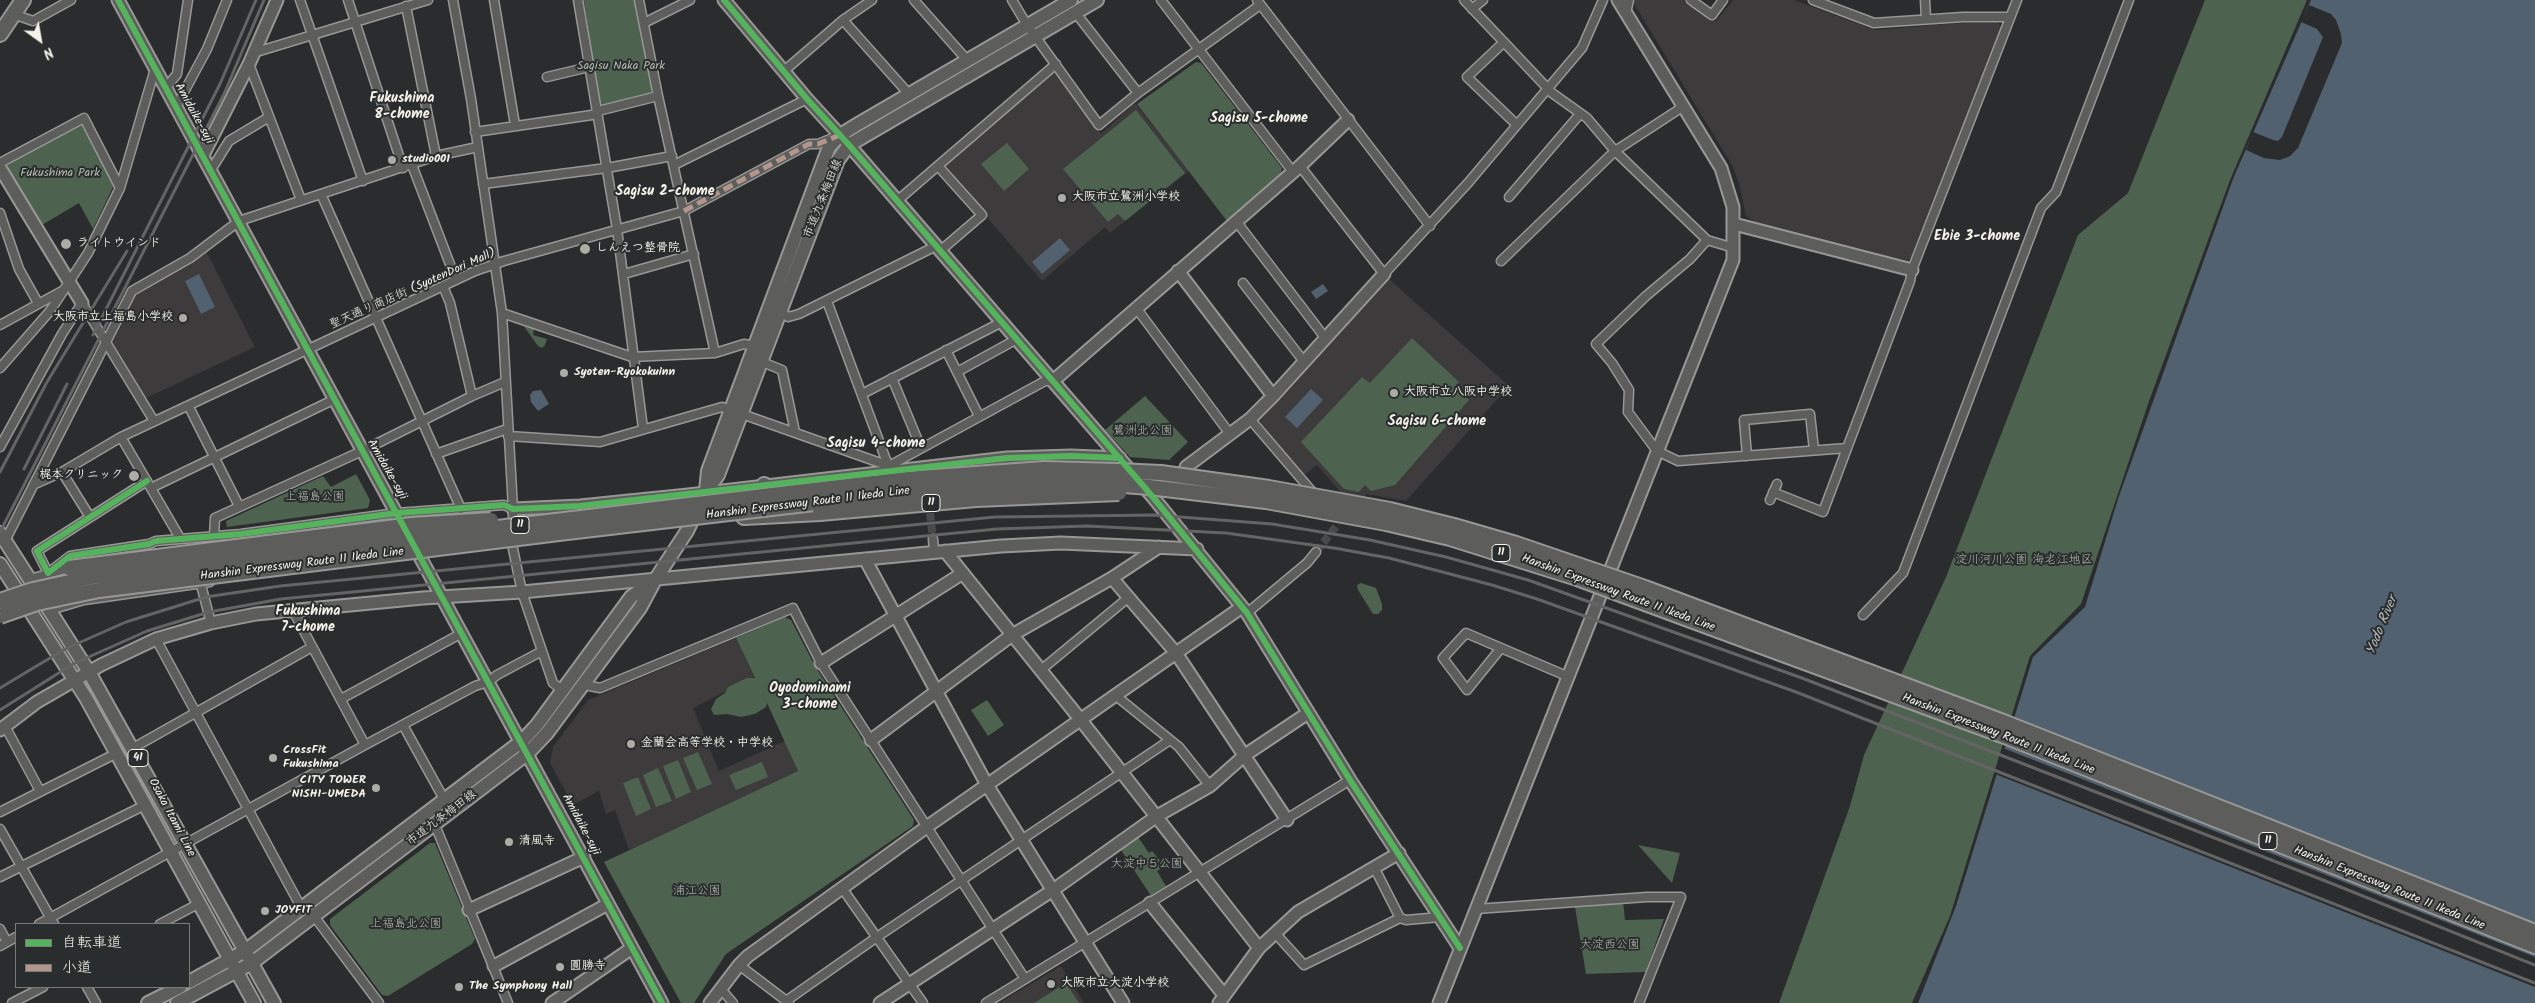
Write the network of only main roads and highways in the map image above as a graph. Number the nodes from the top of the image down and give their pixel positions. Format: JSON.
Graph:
{"nodes":[{"id":1,"x":23,"y":0,"type":"edge"},
{"id":2,"x":1097,"y":0,"type":"edge"},
{"id":3,"x":1073,"y":6,"type":"edge"},
{"id":4,"x":0,"y":34,"type":"edge"},
{"id":5,"x":844,"y":140,"type":"junction"},
{"id":6,"x":736,"y":412,"type":"junction"},
{"id":7,"x":764,"y":485,"type":"road end"},
{"id":8,"x":1200,"y":493,"type":"junction"},
{"id":9,"x":820,"y":514,"type":"junction"},
{"id":10,"x":693,"y":519,"type":"junction"},
{"id":11,"x":563,"y":520,"type":"junction"},
{"id":12,"x":3,"y":537,"type":"edge"},
{"id":13,"x":0,"y":564,"type":"edge"},
{"id":14,"x":69,"y":568,"type":"road end"},
{"id":15,"x":655,"y":580,"type":"junction"},
{"id":16,"x":0,"y":601,"type":"edge"},
{"id":17,"x":0,"y":616,"type":"edge"},
{"id":18,"x":2535,"y":932,"type":"edge"},
{"id":19,"x":2535,"y":946,"type":"edge"},
{"id":20,"x":245,"y":951,"type":"junction"},
{"id":21,"x":230,"y":961,"type":"junction"},
{"id":22,"x":252,"y":963,"type":"junction"},
{"id":23,"x":236,"y":973,"type":"junction"},
{"id":24,"x":190,"y":981,"type":"edge"},
{"id":25,"x":178,"y":988,"type":"edge"},
{"id":26,"x":148,"y":1003,"type":"edge"},
{"id":27,"x":177,"y":1003,"type":"edge"},
{"id":28,"x":254,"y":1003,"type":"edge"},
{"id":29,"x":274,"y":1003,"type":"edge"}],
"edges":[{"from":1,"to":4,"type":"highway"},
{"from":2,"to":3,"type":"main road","name":"市道九条梅田線"},
{"from":3,"to":5,"type":"main road","name":"市道九条梅田線"},
{"from":3,"to":5,"type":"main road","name":"市道九条梅田線"},
{"from":5,"to":6,"type":"main road","name":"市道九条梅田線"},
{"from":5,"to":6,"type":"main road","name":"市道九条梅田線"},
{"from":6,"to":10,"type":"main road","name":"市道九条梅田線"},
{"from":7,"to":9,"type":"highway"},
{"from":8,"to":9,"type":"highway","number":"11","bridge":true},
{"from":8,"to":17,"type":"highway","name":"Hanshin Expressway Route 11 Ikeda Line","number":"11","bridge":true},
{"from":8,"to":19,"type":"highway","name":"Hanshin Expressway Route 11 Ikeda Line","number":"11","bridge":true},
{"from":9,"to":10,"type":"highway","number":"11"},
{"from":10,"to":15,"type":"main road","name":"市道九条梅田線"},
{"from":11,"to":14,"type":"highway","number":"11","bridge":true},
{"from":11,"to":16,"type":"highway","name":"Hanshin Expressway Route 11 Ikeda Line","number":"11","bridge":true},
{"from":11,"to":18,"type":"highway","name":"Hanshin Expressway Route 11 Ikeda Line","number":"11","bridge":true},
{"from":12,"to":20,"type":"main road","name":"Osaka Itami Line","number":"41"},
{"from":13,"to":21,"type":"main road","name":"Osaka Itami Line","number":"41"},
{"from":15,"to":20,"type":"main road","name":"市道九条梅田線"},
{"from":15,"to":22,"type":"main road","name":"市道九条梅田線"},
{"from":20,"to":21,"type":"main road","name":"市道九条梅田線"},
{"from":20,"to":22,"type":"main road","name":"Osaka Itami Line","number":"41"},
{"from":21,"to":23,"type":"main road","name":"Osaka Itami Line","number":"41"},
{"from":21,"to":24,"type":"main road","name":"市道九条梅田線"},
{"from":22,"to":23,"type":"main road","name":"市道九条梅田線"},
{"from":22,"to":29,"type":"main road","name":"Osaka Itami Line","number":"41"},
{"from":23,"to":27,"type":"main road","name":"市道九条梅田線"},
{"from":23,"to":28,"type":"main road","name":"Osaka Itami Line","number":"41"},
{"from":25,"to":26,"type":"main road"}]}
